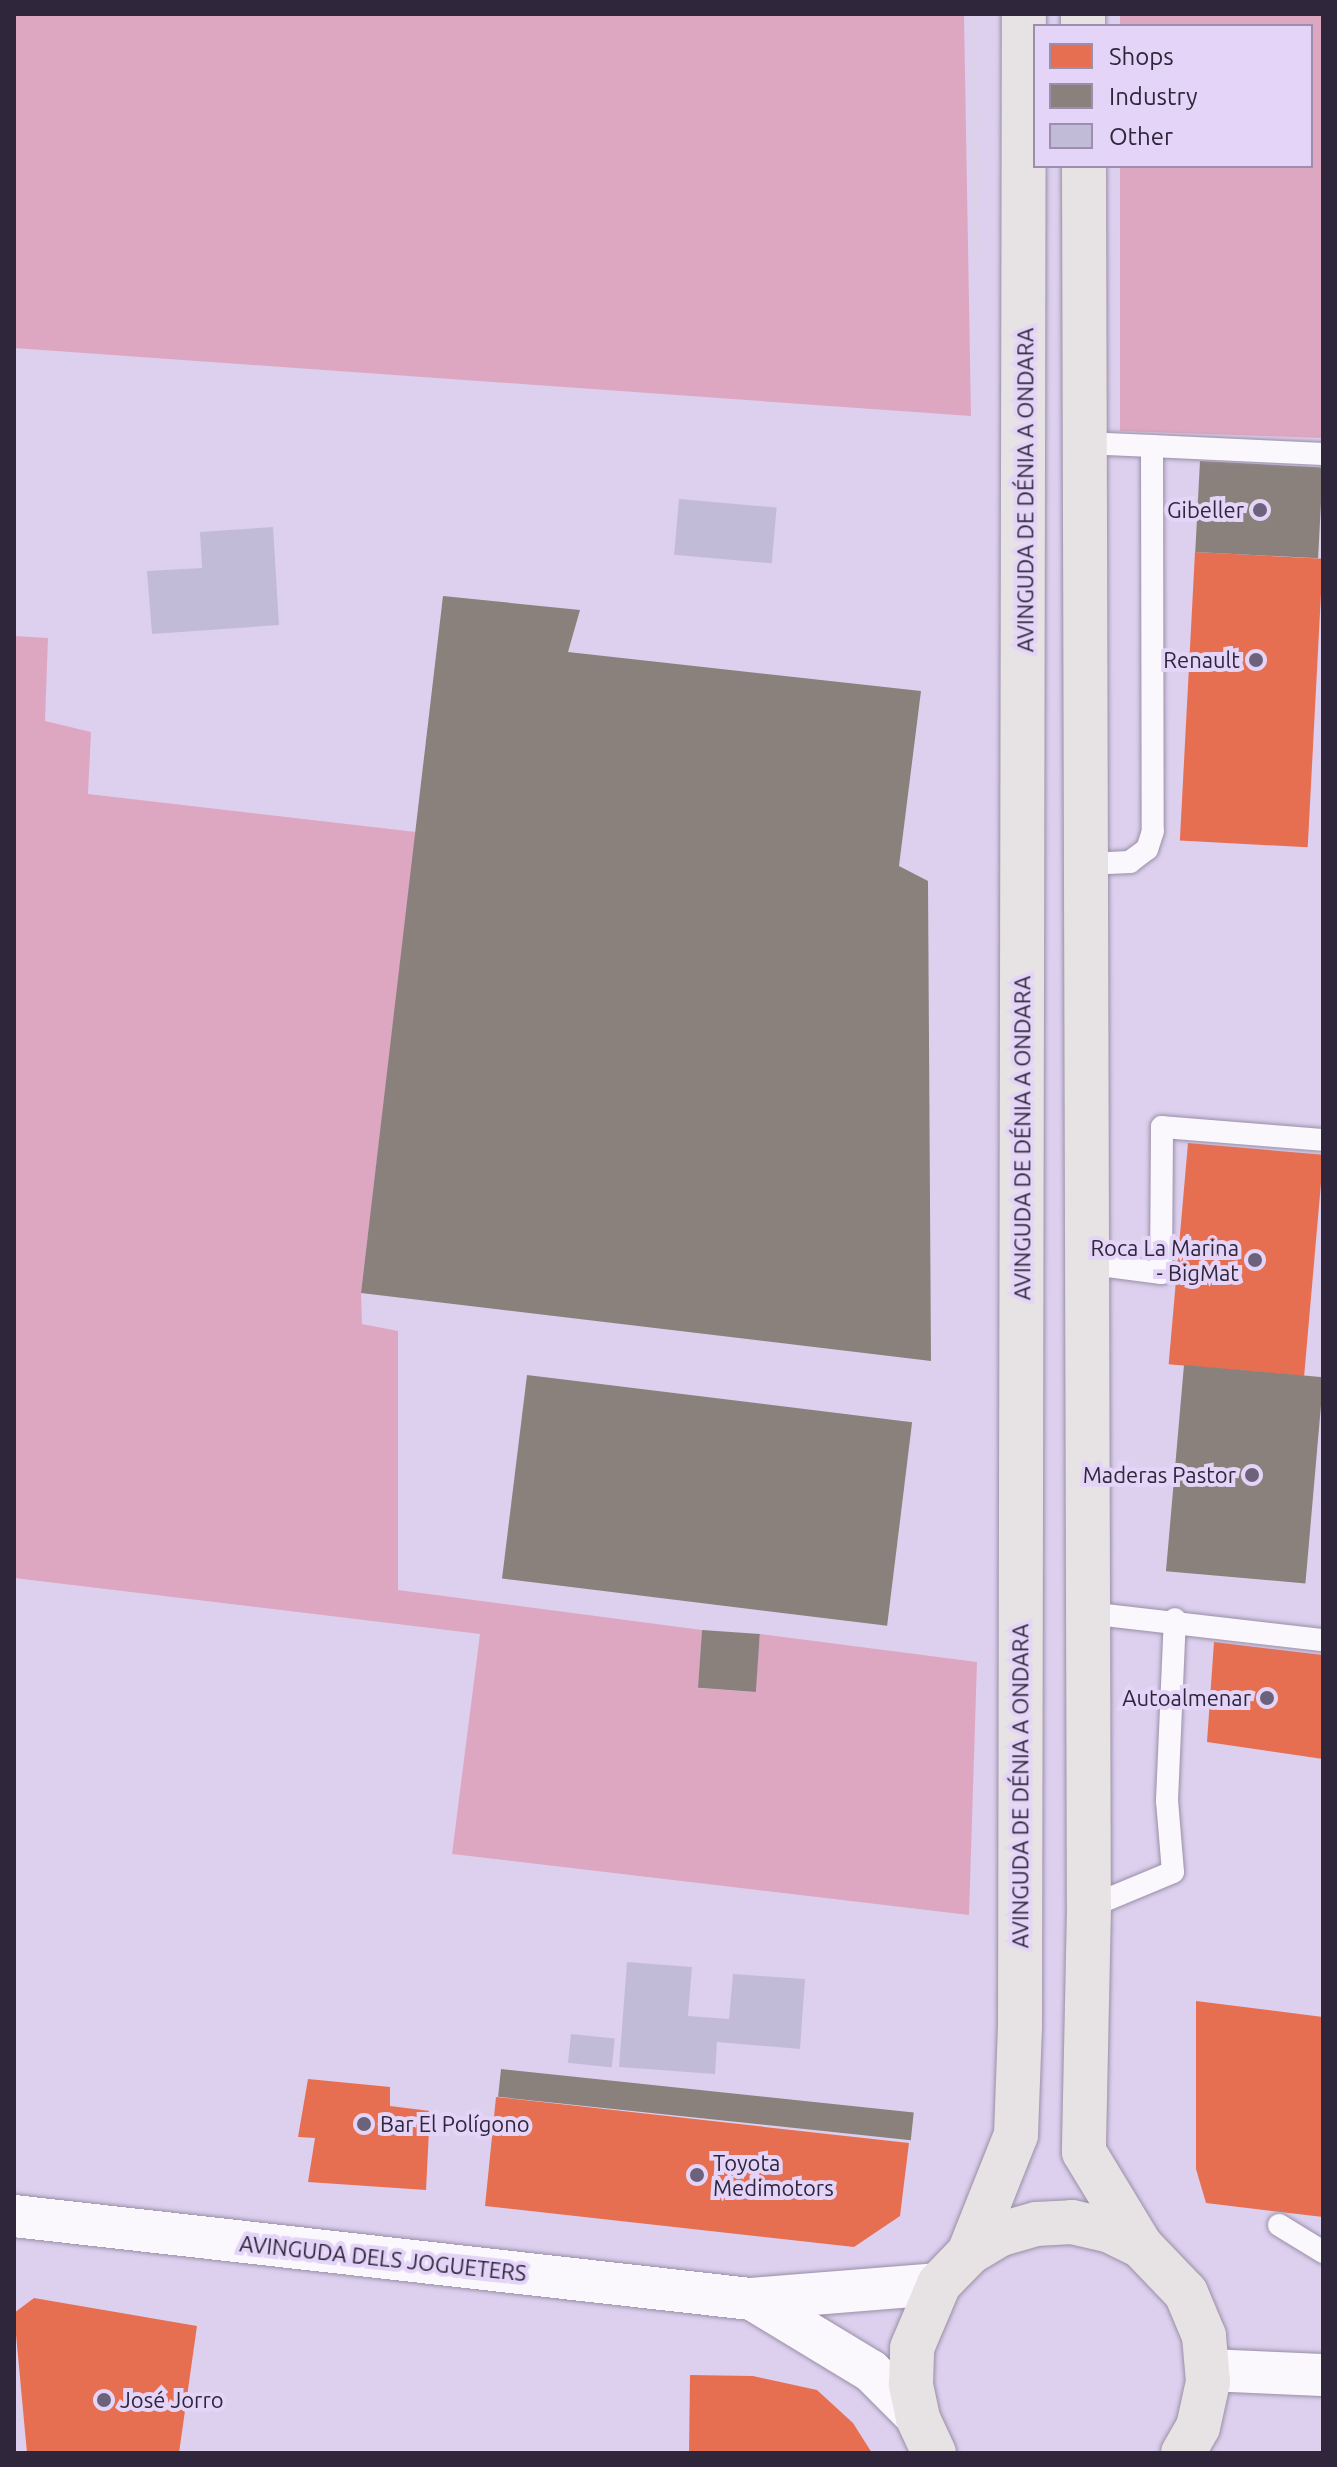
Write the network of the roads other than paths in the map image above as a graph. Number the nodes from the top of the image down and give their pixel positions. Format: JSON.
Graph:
{"nodes":[{"id":1,"x":1024,"y":14,"type":"edge"},
{"id":2,"x":1084,"y":168,"type":"edge"},
{"id":3,"x":1084,"y":443,"type":"junction"},
{"id":4,"x":1152,"y":446,"type":"junction"},
{"id":5,"x":1323,"y":454,"type":"edge"},
{"id":6,"x":1086,"y":864,"type":"junction"},
{"id":7,"x":1323,"y":1140,"type":"edge"},
{"id":8,"x":1085,"y":1263,"type":"junction"},
{"id":9,"x":1088,"y":1613,"type":"junction"},
{"id":10,"x":1175,"y":1619,"type":"junction"},
{"id":11,"x":1323,"y":1640,"type":"edge"},
{"id":12,"x":1089,"y":1907,"type":"junction"},
{"id":13,"x":14,"y":2216,"type":"edge"},
{"id":14,"x":1279,"y":2225,"type":"dead end"},
{"id":15,"x":1141,"y":2246,"type":"junction"},
{"id":16,"x":1323,"y":2252,"type":"edge"},
{"id":17,"x":969,"y":2253,"type":"junction"},
{"id":18,"x":939,"y":2284,"type":"junction"},
{"id":19,"x":751,"y":2299,"type":"junction"},
{"id":20,"x":1207,"y":2370,"type":"junction"},
{"id":21,"x":1323,"y":2375,"type":"edge"},
{"id":22,"x":926,"y":2435,"type":"edge"},
{"id":23,"x":1183,"y":2453,"type":"edge"}],
"edges":[{"from":1,"to":17,"type":"main road","name":"AVINGUDA DE DÉNIA A ONDARA"},
{"from":2,"to":3,"type":"main road"},
{"from":3,"to":4,"type":"lane"},
{"from":3,"to":6,"type":"main road"},
{"from":4,"to":5,"type":"lane"},
{"from":4,"to":6,"type":"lane"},
{"from":6,"to":8,"type":"main road"},
{"from":7,"to":8,"type":"lane"},
{"from":8,"to":9,"type":"main road"},
{"from":9,"to":10,"type":"lane"},
{"from":9,"to":12,"type":"main road"},
{"from":10,"to":11,"type":"lane"},
{"from":10,"to":12,"type":"lane"},
{"from":12,"to":15,"type":"main road"},
{"from":13,"to":19,"type":"street","name":"AVINGUDA DELS JOGUETERS"},
{"from":14,"to":16,"type":"lane"},
{"from":15,"to":17,"type":"main road"},
{"from":15,"to":20,"type":"main road"},
{"from":17,"to":18,"type":"main road"},
{"from":18,"to":19,"type":"street","name":"AVINGUDA DELS JOGUETERS"},
{"from":18,"to":22,"type":"main road"},
{"from":19,"to":22,"type":"street","name":"AVINGUDA DELS JOGUETERS"},
{"from":20,"to":21,"type":"street"},
{"from":20,"to":23,"type":"main road"}]}
